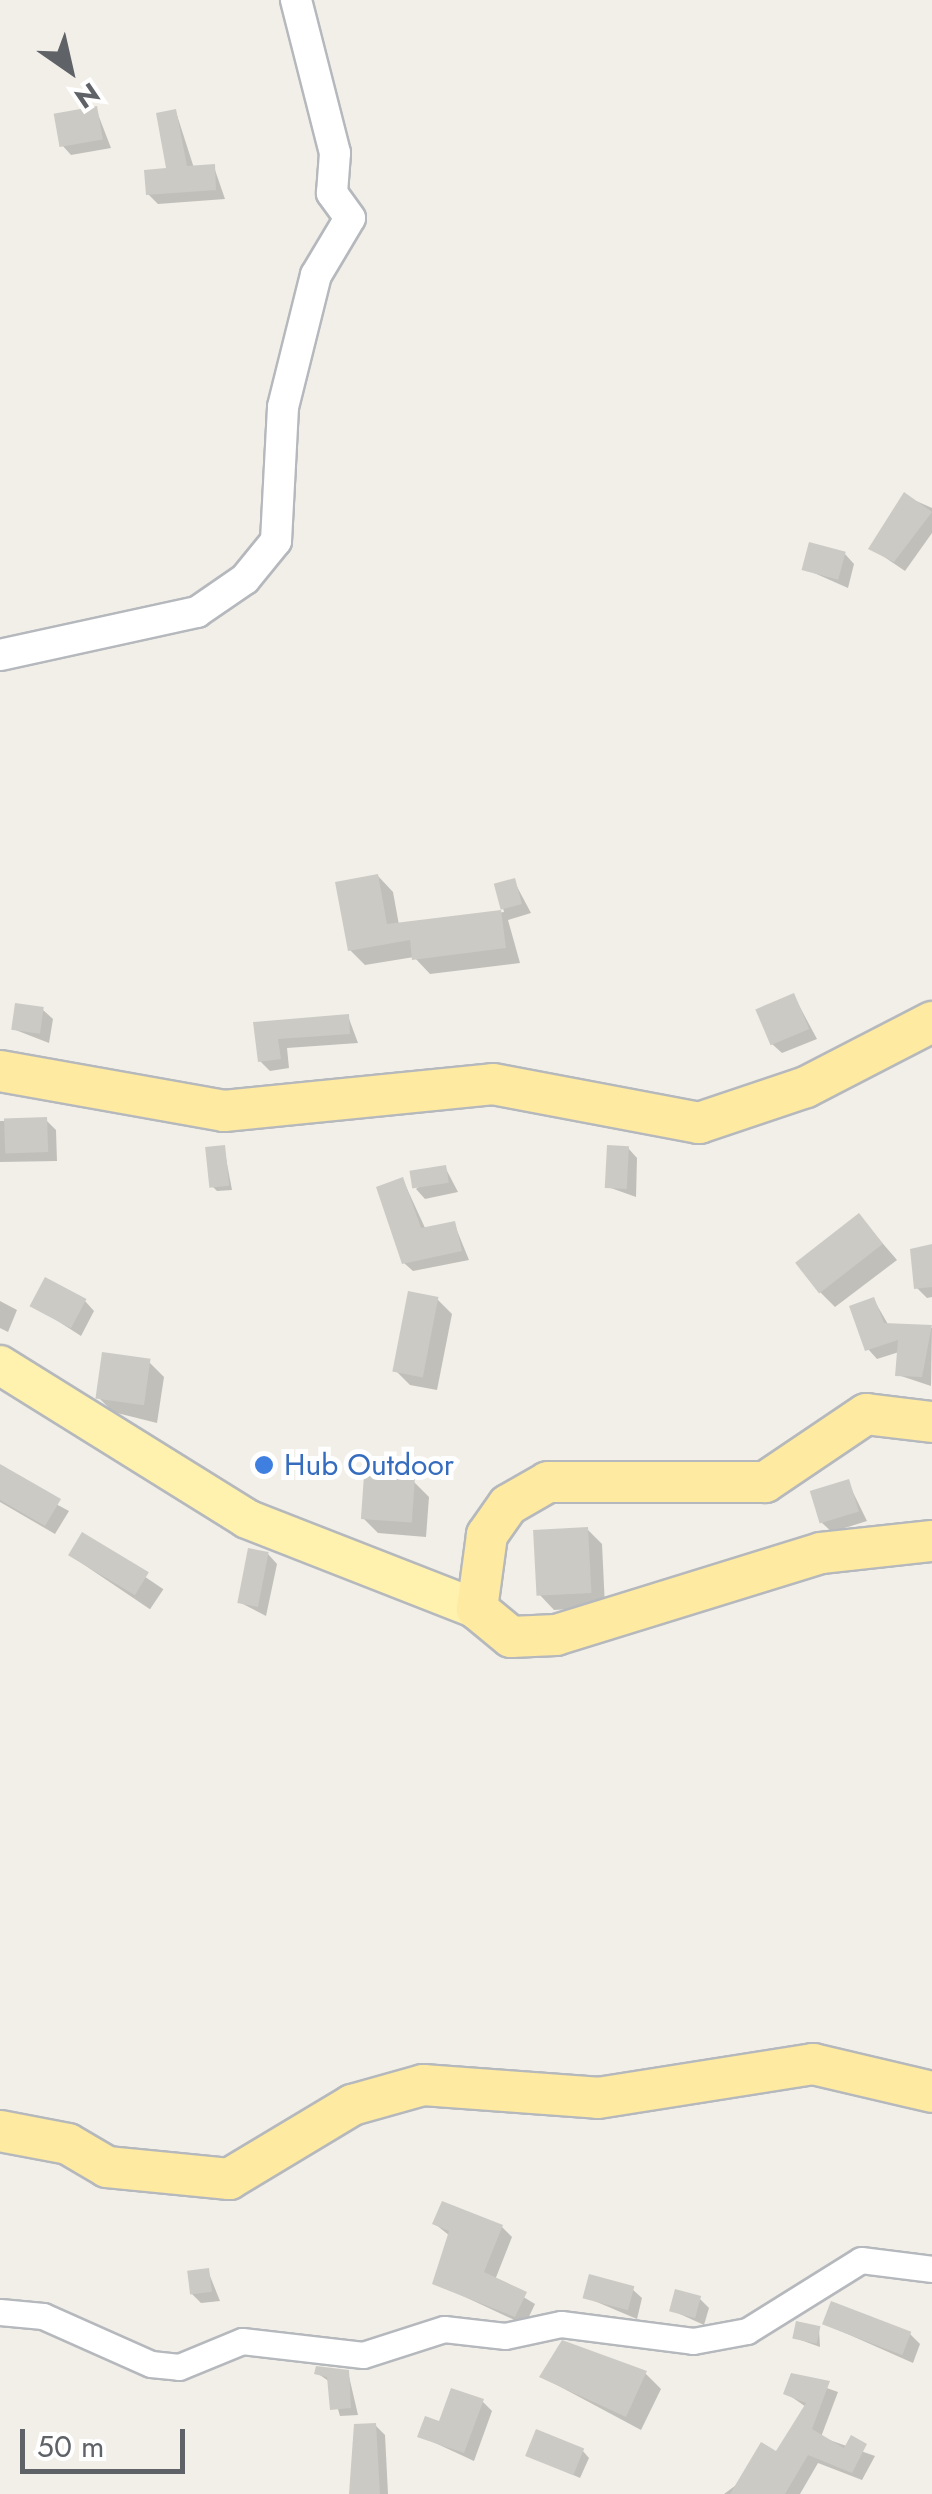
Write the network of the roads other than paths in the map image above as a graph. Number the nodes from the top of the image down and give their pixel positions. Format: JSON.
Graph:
{"nodes":[{"id":1,"x":296,"y":0,"type":"edge"},
{"id":2,"x":0,"y":654,"type":"edge"},
{"id":3,"x":932,"y":1022,"type":"edge"},
{"id":4,"x":0,"y":1071,"type":"edge"},
{"id":5,"x":0,"y":1365,"type":"edge"},
{"id":6,"x":932,"y":1422,"type":"edge"},
{"id":7,"x":932,"y":1541,"type":"edge"},
{"id":8,"x":477,"y":1609,"type":"junction"},
{"id":9,"x":932,"y":2092,"type":"edge"},
{"id":10,"x":0,"y":2131,"type":"edge"},
{"id":11,"x":932,"y":2269,"type":"edge"},
{"id":12,"x":0,"y":2312,"type":"edge"}],
"edges":[{"from":1,"to":2,"type":"street"},
{"from":3,"to":4,"type":"highway"},
{"from":5,"to":8,"type":"main road"},
{"from":6,"to":8,"type":"highway"},
{"from":7,"to":8,"type":"highway"},
{"from":9,"to":10,"type":"highway"},
{"from":11,"to":12,"type":"street"}]}
